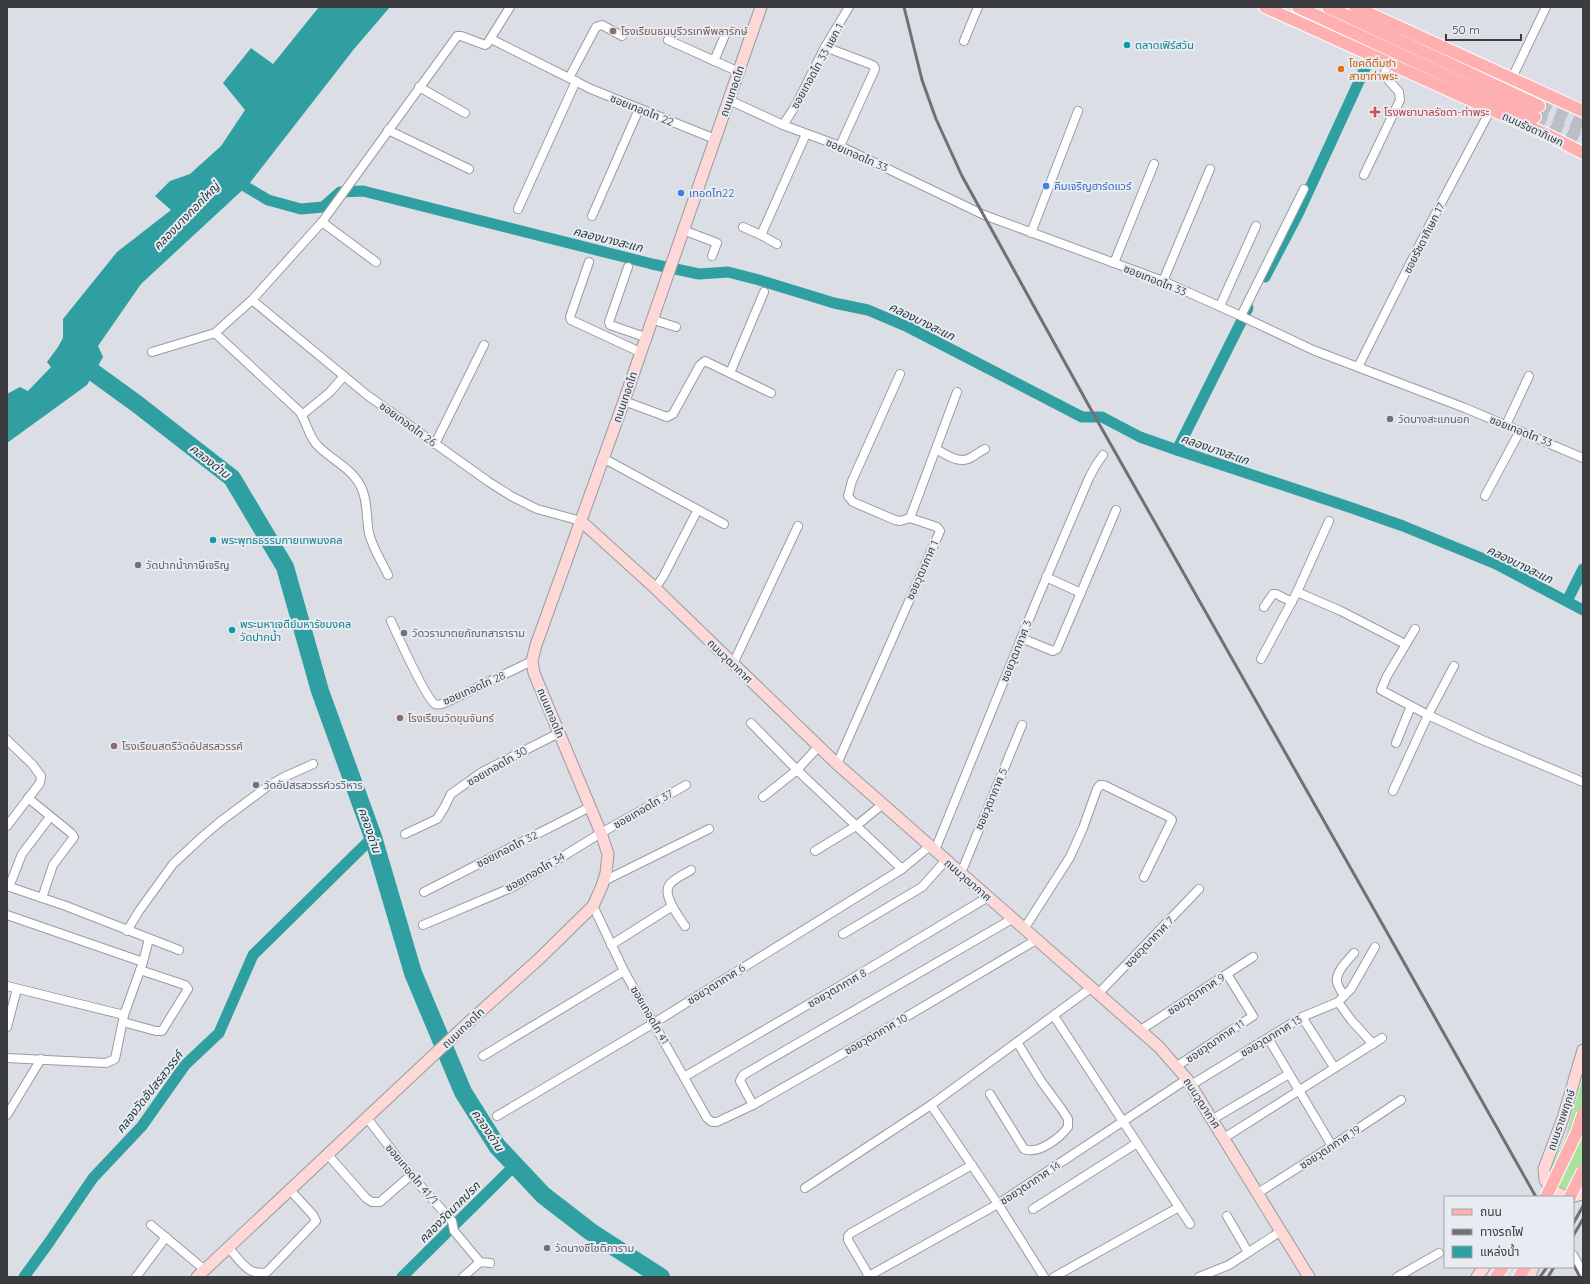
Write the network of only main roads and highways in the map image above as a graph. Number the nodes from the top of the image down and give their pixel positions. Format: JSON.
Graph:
{"nodes":[{"id":1,"x":761,"y":7,"type":"edge"},
{"id":2,"x":1265,"y":7,"type":"edge"},
{"id":3,"x":1298,"y":7,"type":"edge"},
{"id":4,"x":1328,"y":7,"type":"edge"},
{"id":5,"x":1355,"y":7,"type":"edge"},
{"id":6,"x":1555,"y":98,"type":"junction"},
{"id":7,"x":1583,"y":104,"type":"edge"},
{"id":8,"x":1583,"y":111,"type":"edge"},
{"id":9,"x":1581,"y":153,"type":"edge"},
{"id":10,"x":581,"y":521,"type":"junction"},
{"id":11,"x":1583,"y":1050,"type":"edge"},
{"id":12,"x":1583,"y":1114,"type":"edge"},
{"id":13,"x":1583,"y":1171,"type":"edge"},
{"id":14,"x":1583,"y":1194,"type":"edge"},
{"id":15,"x":1546,"y":1196,"type":"edge"},
{"id":16,"x":1570,"y":1196,"type":"edge"},
{"id":17,"x":1483,"y":1268,"type":"edge"},
{"id":18,"x":1502,"y":1268,"type":"edge"},
{"id":19,"x":1525,"y":1268,"type":"edge"},
{"id":20,"x":201,"y":1273,"type":"edge"},
{"id":21,"x":1309,"y":1277,"type":"edge"},
{"id":22,"x":1476,"y":1277,"type":"edge"},
{"id":23,"x":1496,"y":1277,"type":"edge"},
{"id":24,"x":1519,"y":1277,"type":"edge"}],
"edges":[{"from":1,"to":10,"type":"main road","name":"ถนนเทอดไท"},
{"from":2,"to":9,"type":"main road","name":"ถนนรัชดาภิเษก"},
{"from":3,"to":4,"type":"main road","name":"ถนนรัชดาภิเษก"},
{"from":5,"to":6,"type":"main road"},
{"from":6,"to":7,"type":"main road"},
{"from":6,"to":8,"type":"main road"},
{"from":10,"to":20,"type":"main road","name":"ถนนเทอดไท"},
{"from":10,"to":21,"type":"main road","name":"ถนนวุฒากาศ"},
{"from":11,"to":14,"type":"main road","name":"ถนนราชพฤกษ์"},
{"from":12,"to":15,"type":"main road","name":"ถนนราชพฤกษ์","bridge":true},
{"from":13,"to":16,"type":"main road","bridge":true},
{"from":17,"to":22,"type":"main road"},
{"from":18,"to":23,"type":"main road"},
{"from":19,"to":24,"type":"main road"}]}
